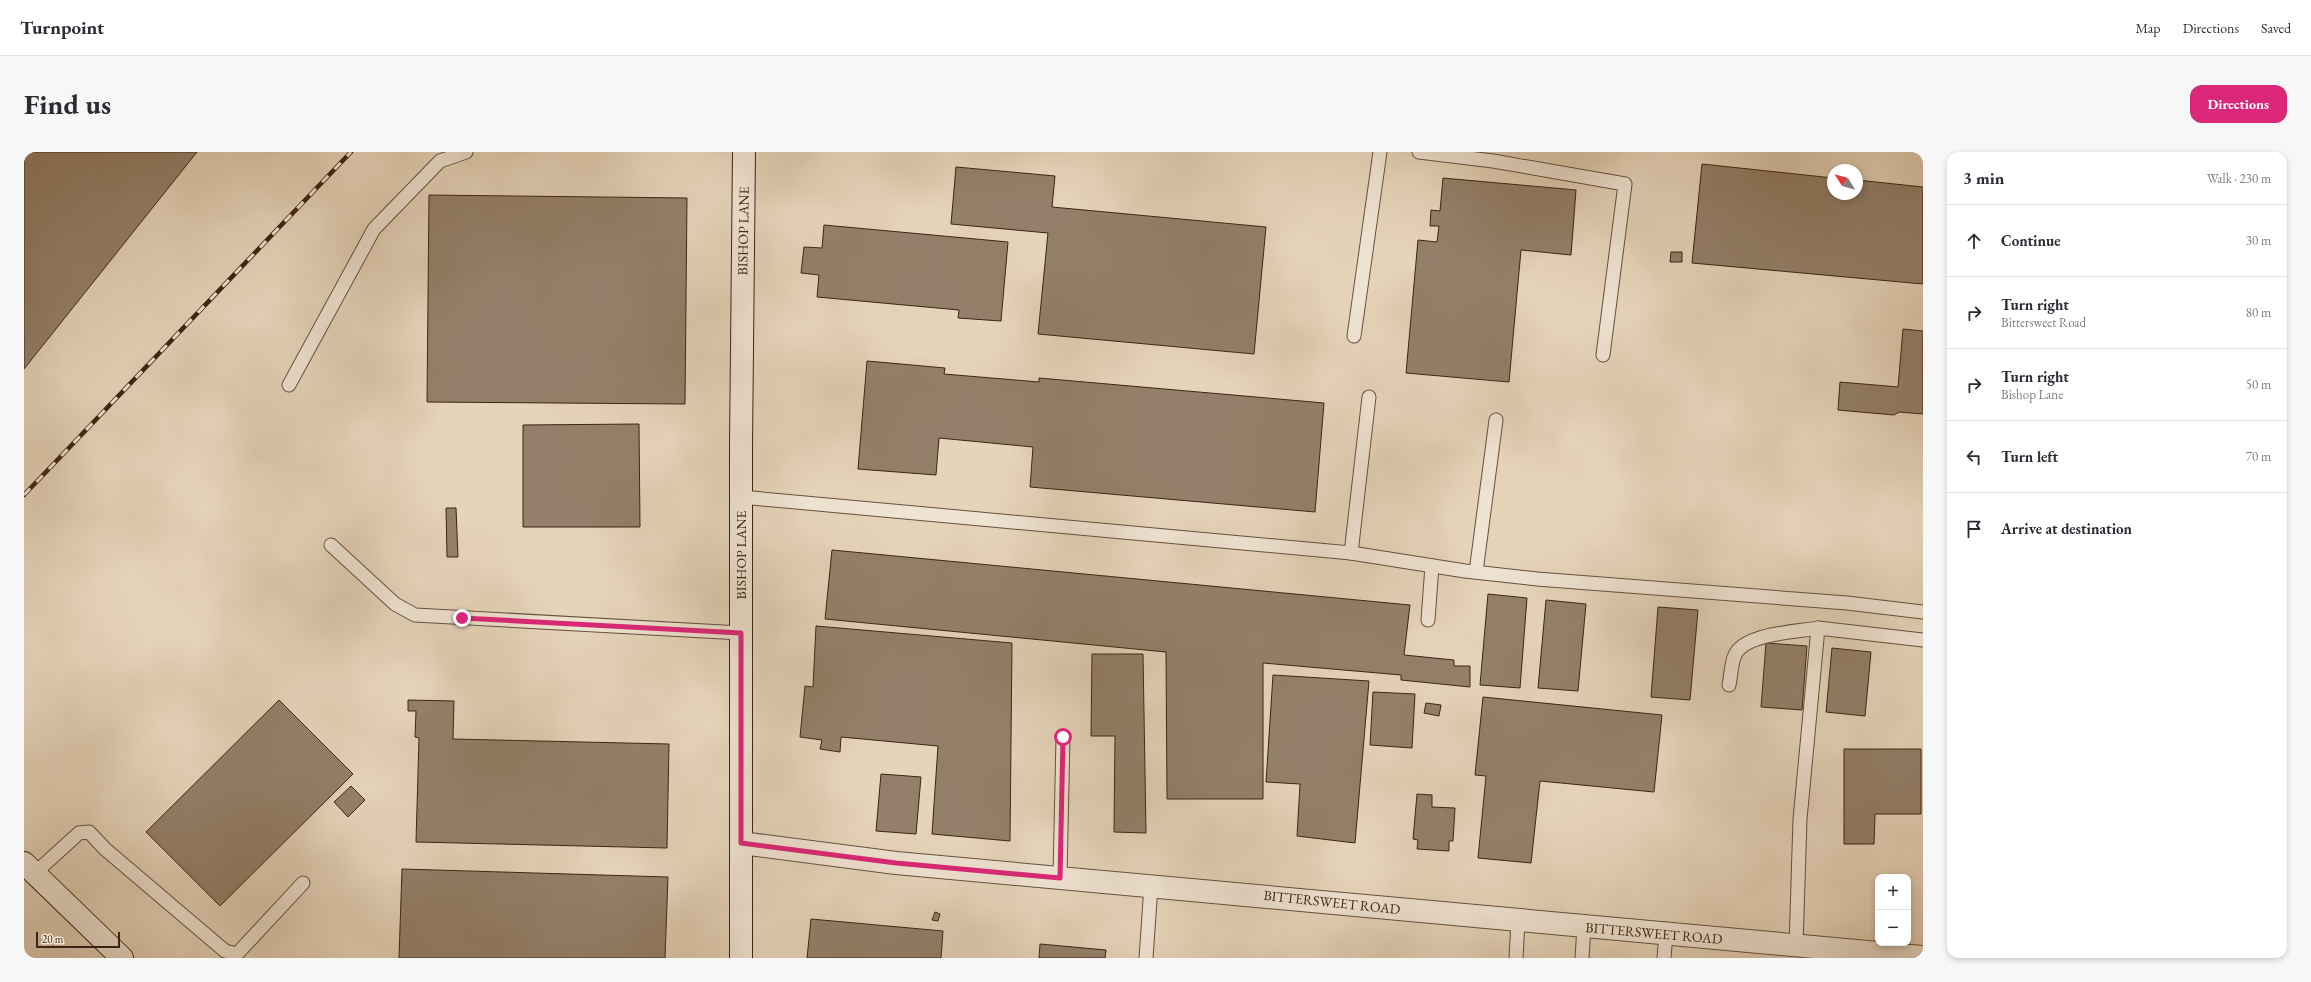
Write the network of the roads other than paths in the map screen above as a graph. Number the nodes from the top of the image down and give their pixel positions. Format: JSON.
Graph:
{"nodes":[{"id":1,"x":466,"y":152,"type":"edge"},
{"id":2,"x":744,"y":152,"type":"edge"},
{"id":3,"x":1380,"y":152,"type":"edge"},
{"id":4,"x":1419,"y":152,"type":"edge"},
{"id":5,"x":1354,"y":336,"type":"dead end"},
{"id":6,"x":1603,"y":355,"type":"dead end"},
{"id":7,"x":289,"y":385,"type":"dead end"},
{"id":8,"x":1369,"y":397,"type":"dead end"},
{"id":9,"x":1496,"y":420,"type":"dead end"},
{"id":10,"x":741,"y":497,"type":"junction"},
{"id":11,"x":331,"y":545,"type":"dead end"},
{"id":12,"x":1352,"y":553,"type":"junction"},
{"id":13,"x":1432,"y":566,"type":"junction"},
{"id":14,"x":1476,"y":572,"type":"junction"},
{"id":15,"x":1923,"y":612,"type":"edge"},
{"id":16,"x":1428,"y":620,"type":"dead end"},
{"id":17,"x":1818,"y":628,"type":"junction"},
{"id":18,"x":741,"y":633,"type":"junction"},
{"id":19,"x":1923,"y":640,"type":"edge"},
{"id":20,"x":1730,"y":685,"type":"dead end"},
{"id":21,"x":1063,"y":737,"type":"dead end"},
{"id":22,"x":741,"y":843,"type":"junction"},
{"id":23,"x":29,"y":868,"type":"edge"},
{"id":24,"x":1060,"y":878,"type":"junction"},
{"id":25,"x":303,"y":884,"type":"dead end"},
{"id":26,"x":1151,"y":886,"type":"junction"},
{"id":27,"x":1518,"y":921,"type":"junction"},
{"id":28,"x":1584,"y":927,"type":"junction"},
{"id":29,"x":1666,"y":934,"type":"junction"},
{"id":30,"x":1796,"y":946,"type":"junction"},
{"id":31,"x":224,"y":955,"type":"edge"},
{"id":32,"x":122,"y":958,"type":"edge"},
{"id":33,"x":741,"y":958,"type":"edge"},
{"id":34,"x":1146,"y":958,"type":"edge"},
{"id":35,"x":1516,"y":958,"type":"edge"},
{"id":36,"x":1582,"y":958,"type":"edge"},
{"id":37,"x":1664,"y":958,"type":"edge"},
{"id":38,"x":1923,"y":958,"type":"edge"}],
"edges":[{"from":1,"to":7,"type":"lane"},
{"from":2,"to":10,"type":"street","name":"BISHOP LANE"},
{"from":3,"to":5,"type":"lane"},
{"from":4,"to":6,"type":"lane"},
{"from":8,"to":12,"type":"lane"},
{"from":9,"to":14,"type":"lane"},
{"from":10,"to":12,"type":"lane"},
{"from":10,"to":18,"type":"street","name":"BISHOP LANE"},
{"from":11,"to":18,"type":"lane"},
{"from":12,"to":13,"type":"lane"},
{"from":13,"to":14,"type":"lane"},
{"from":13,"to":16,"type":"lane"},
{"from":14,"to":15,"type":"lane"},
{"from":17,"to":19,"type":"lane"},
{"from":17,"to":20,"type":"lane"},
{"from":17,"to":30,"type":"lane"},
{"from":18,"to":22,"type":"street","name":"BISHOP LANE"},
{"from":21,"to":24,"type":"lane"},
{"from":22,"to":24,"type":"street","name":"BITTERSWEET ROAD"},
{"from":22,"to":33,"type":"street","name":"BISHOP LANE"},
{"from":23,"to":31,"type":"lane"},
{"from":23,"to":32,"type":"street"},
{"from":24,"to":26,"type":"street","name":"BITTERSWEET ROAD"},
{"from":25,"to":31,"type":"lane"},
{"from":26,"to":27,"type":"street","name":"BITTERSWEET ROAD"},
{"from":26,"to":34,"type":"lane"},
{"from":27,"to":28,"type":"street","name":"BITTERSWEET ROAD"},
{"from":27,"to":35,"type":"lane"},
{"from":28,"to":29,"type":"street","name":"BITTERSWEET ROAD"},
{"from":28,"to":36,"type":"lane"},
{"from":29,"to":30,"type":"street","name":"BITTERSWEET ROAD"},
{"from":29,"to":37,"type":"lane"},
{"from":30,"to":38,"type":"street","name":"BITTERSWEET ROAD"}]}
